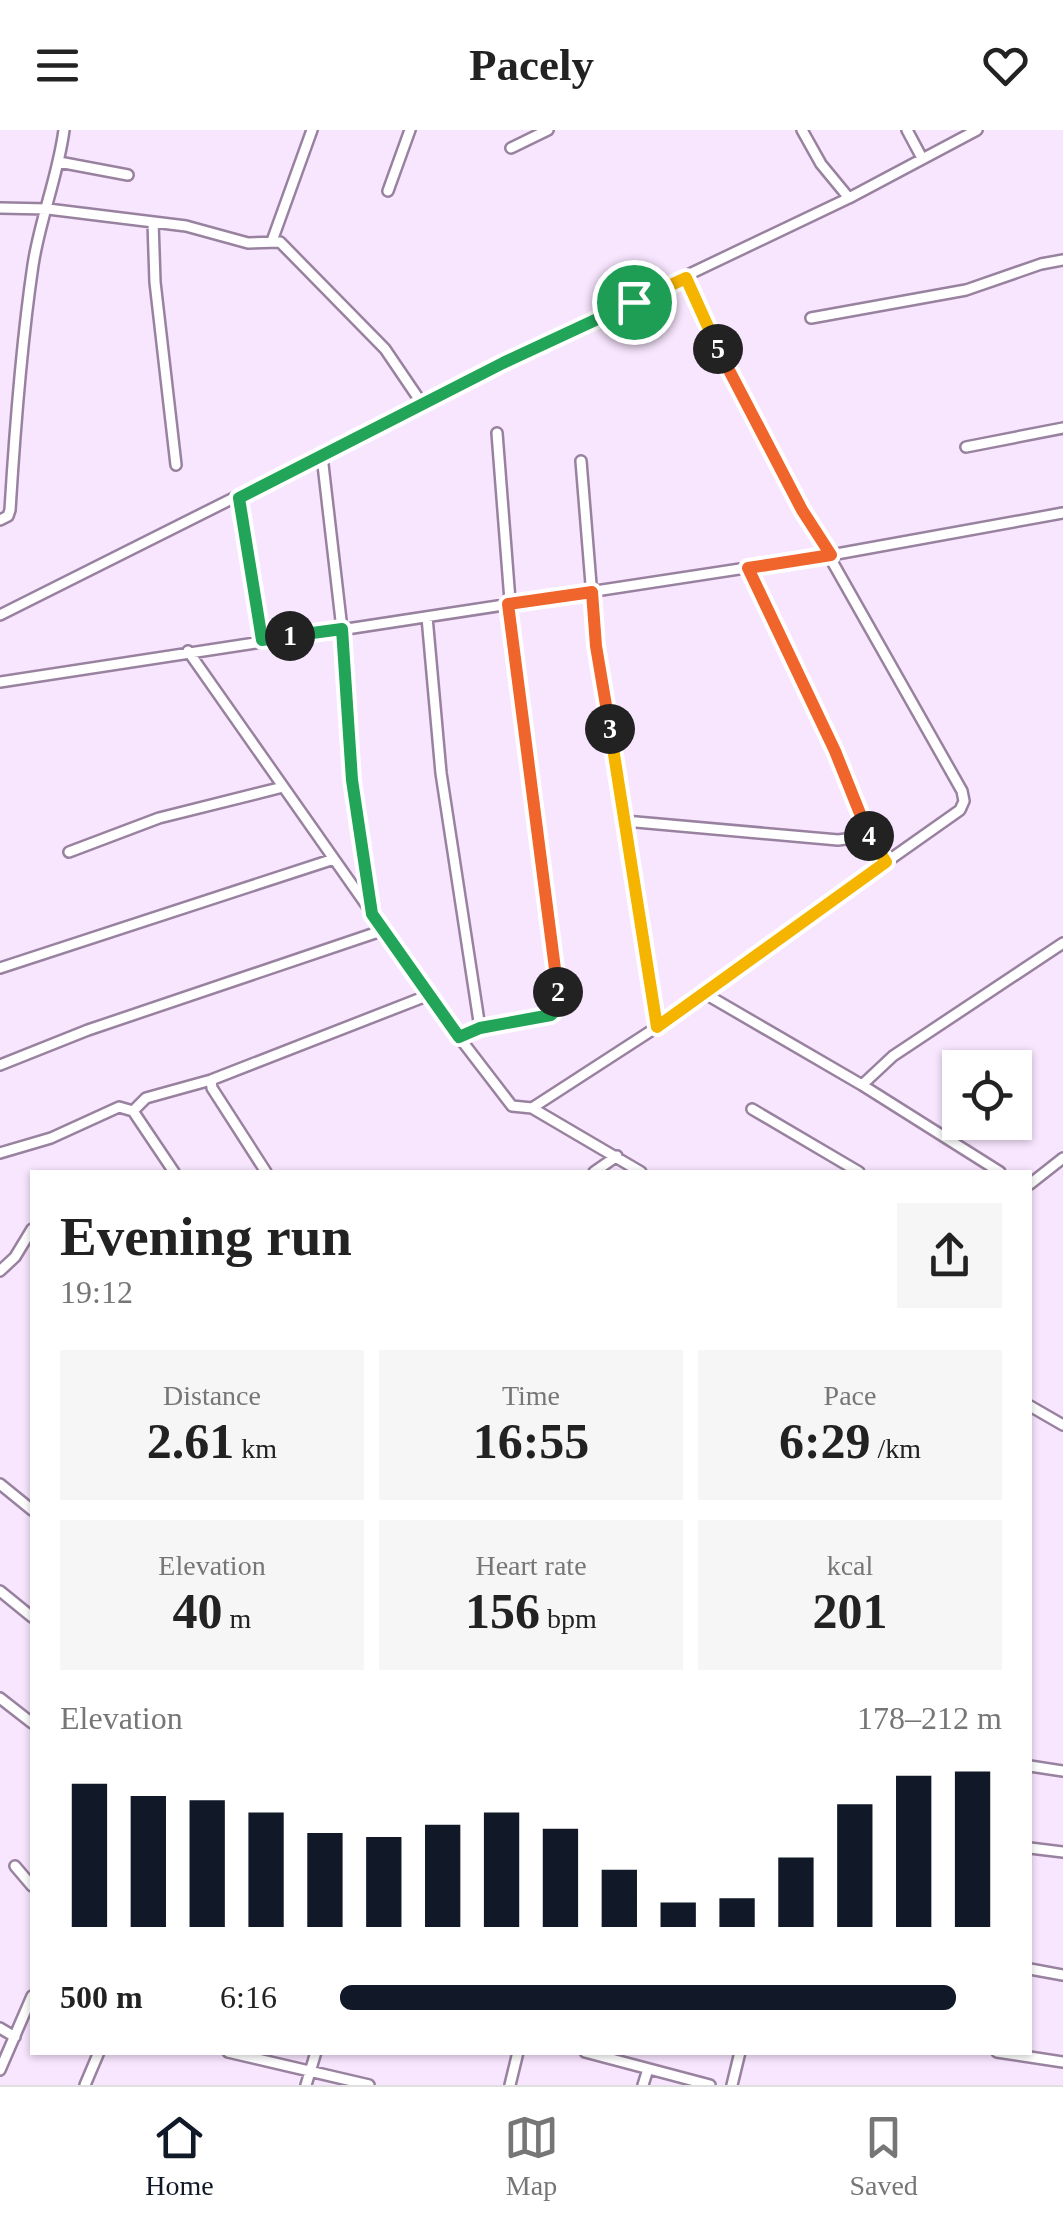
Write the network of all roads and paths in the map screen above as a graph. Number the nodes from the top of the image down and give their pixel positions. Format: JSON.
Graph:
{"nodes":[{"id":1,"x":64,"y":130,"type":"edge"},
{"id":2,"x":312,"y":130,"type":"edge"},
{"id":3,"x":410,"y":130,"type":"edge"},
{"id":4,"x":548,"y":130,"type":"edge"},
{"id":5,"x":802,"y":130,"type":"edge"},
{"id":6,"x":907,"y":130,"type":"edge"},
{"id":7,"x":977,"y":130,"type":"edge"},
{"id":8,"x":510,"y":148,"type":"dead end"},
{"id":9,"x":922,"y":158,"type":"junction"},
{"id":10,"x":59,"y":162,"type":"junction"},
{"id":11,"x":128,"y":175,"type":"dead end"},
{"id":12,"x":388,"y":191,"type":"dead end"},
{"id":13,"x":849,"y":198,"type":"junction"},
{"id":14,"x":0,"y":208,"type":"edge"},
{"id":15,"x":48,"y":209,"type":"junction"},
{"id":16,"x":153,"y":222,"type":"junction"},
{"id":17,"x":272,"y":240,"type":"junction"},
{"id":18,"x":1063,"y":260,"type":"edge"},
{"id":19,"x":686,"y":278,"type":"junction"},
{"id":20,"x":811,"y":318,"type":"dead end"},
{"id":21,"x":423,"y":404,"type":"junction"},
{"id":22,"x":1063,"y":428,"type":"edge"},
{"id":23,"x":496,"y":433,"type":"dead end"},
{"id":24,"x":966,"y":447,"type":"dead end"},
{"id":25,"x":322,"y":456,"type":"junction"},
{"id":26,"x":581,"y":461,"type":"dead end"},
{"id":27,"x":176,"y":465,"type":"dead end"},
{"id":28,"x":239,"y":498,"type":"junction"},
{"id":29,"x":1063,"y":513,"type":"edge"},
{"id":30,"x":0,"y":520,"type":"edge"},
{"id":31,"x":831,"y":555,"type":"junction"},
{"id":32,"x":748,"y":568,"type":"junction"},
{"id":33,"x":592,"y":592,"type":"junction"},
{"id":34,"x":508,"y":604,"type":"junction"},
{"id":35,"x":0,"y":615,"type":"edge"},
{"id":36,"x":428,"y":617,"type":"junction"},
{"id":37,"x":342,"y":629,"type":"junction"},
{"id":38,"x":262,"y":640,"type":"junction"},
{"id":39,"x":188,"y":652,"type":"junction"},
{"id":40,"x":0,"y":682,"type":"edge"},
{"id":41,"x":283,"y":787,"type":"junction"},
{"id":42,"x":626,"y":820,"type":"junction"},
{"id":43,"x":869,"y":836,"type":"junction"},
{"id":44,"x":69,"y":852,"type":"dead end"},
{"id":45,"x":334,"y":859,"type":"junction"},
{"id":46,"x":886,"y":862,"type":"junction"},
{"id":47,"x":372,"y":914,"type":"junction"},
{"id":48,"x":384,"y":930,"type":"junction"},
{"id":49,"x":1063,"y":943,"type":"edge"},
{"id":50,"x":0,"y":968,"type":"edge"},
{"id":51,"x":702,"y":992,"type":"junction"},
{"id":52,"x":430,"y":995,"type":"junction"},
{"id":53,"x":657,"y":1027,"type":"junction"},
{"id":54,"x":480,"y":1028,"type":"junction"},
{"id":55,"x":459,"y":1037,"type":"junction"},
{"id":56,"x":0,"y":1065,"type":"edge"},
{"id":57,"x":210,"y":1080,"type":"junction"},
{"id":58,"x":862,"y":1085,"type":"junction"},
{"id":59,"x":532,"y":1108,"type":"junction"},
{"id":60,"x":752,"y":1109,"type":"dead end"},
{"id":61,"x":133,"y":1111,"type":"junction"},
{"id":62,"x":0,"y":1153,"type":"edge"},
{"id":63,"x":617,"y":1156,"type":"junction"},
{"id":64,"x":1063,"y":1158,"type":"edge"},
{"id":65,"x":173,"y":1170,"type":"edge"},
{"id":66,"x":265,"y":1170,"type":"edge"},
{"id":67,"x":597,"y":1170,"type":"edge"},
{"id":68,"x":638,"y":1170,"type":"edge"},
{"id":69,"x":856,"y":1170,"type":"edge"},
{"id":70,"x":997,"y":1170,"type":"edge"},
{"id":71,"x":1032,"y":1182,"type":"edge"},
{"id":72,"x":30,"y":1232,"type":"edge"},
{"id":73,"x":0,"y":1271,"type":"edge"},
{"id":74,"x":1032,"y":1407,"type":"edge"},
{"id":75,"x":1063,"y":1425,"type":"edge"},
{"id":76,"x":0,"y":1484,"type":"edge"},
{"id":77,"x":30,"y":1508,"type":"edge"},
{"id":78,"x":0,"y":1592,"type":"edge"},
{"id":79,"x":30,"y":1615,"type":"edge"},
{"id":80,"x":0,"y":1698,"type":"edge"},
{"id":81,"x":30,"y":1721,"type":"edge"},
{"id":82,"x":1032,"y":1766,"type":"edge"},
{"id":83,"x":1063,"y":1771,"type":"edge"},
{"id":84,"x":1032,"y":1848,"type":"edge"},
{"id":85,"x":1063,"y":1852,"type":"edge"},
{"id":86,"x":15,"y":1866,"type":"dead end"},
{"id":87,"x":30,"y":1884,"type":"edge"},
{"id":88,"x":1032,"y":1970,"type":"edge"},
{"id":89,"x":1063,"y":1974,"type":"edge"},
{"id":90,"x":30,"y":2001,"type":"edge"},
{"id":91,"x":0,"y":2028,"type":"edge"},
{"id":92,"x":15,"y":2038,"type":"junction"},
{"id":93,"x":98,"y":2055,"type":"edge"},
{"id":94,"x":242,"y":2055,"type":"edge"},
{"id":95,"x":315,"y":2055,"type":"edge"},
{"id":96,"x":517,"y":2055,"type":"edge"},
{"id":97,"x":596,"y":2055,"type":"edge"},
{"id":98,"x":739,"y":2055,"type":"edge"},
{"id":99,"x":1017,"y":2055,"type":"edge"},
{"id":100,"x":1063,"y":2062,"type":"edge"},
{"id":101,"x":648,"y":2069,"type":"junction"},
{"id":102,"x":0,"y":2070,"type":"edge"},
{"id":103,"x":310,"y":2070,"type":"junction"},
{"id":104,"x":85,"y":2085,"type":"edge"},
{"id":105,"x":306,"y":2085,"type":"edge"},
{"id":106,"x":370,"y":2085,"type":"edge"},
{"id":107,"x":510,"y":2085,"type":"edge"},
{"id":108,"x":643,"y":2085,"type":"edge"},
{"id":109,"x":710,"y":2085,"type":"edge"},
{"id":110,"x":732,"y":2085,"type":"edge"}],
"edges":[{"from":1,"to":10,"type":"street"},
{"from":2,"to":17,"type":"street"},
{"from":3,"to":12,"type":"street"},
{"from":4,"to":8,"type":"street"},
{"from":5,"to":13,"type":"street"},
{"from":6,"to":9,"type":"street"},
{"from":7,"to":9,"type":"street"},
{"from":9,"to":13,"type":"street"},
{"from":10,"to":11,"type":"street"},
{"from":10,"to":15,"type":"street"},
{"from":13,"to":19,"type":"street"},
{"from":14,"to":15,"type":"street"},
{"from":15,"to":16,"type":"street"},
{"from":15,"to":30,"type":"street"},
{"from":16,"to":17,"type":"street"},
{"from":16,"to":27,"type":"street"},
{"from":17,"to":21,"type":"street"},
{"from":18,"to":20,"type":"street"},
{"from":19,"to":21,"type":"street"},
{"from":19,"to":31,"type":"street"},
{"from":21,"to":25,"type":"street"},
{"from":22,"to":24,"type":"street"},
{"from":23,"to":34,"type":"street"},
{"from":25,"to":28,"type":"street"},
{"from":25,"to":37,"type":"street"},
{"from":26,"to":33,"type":"street"},
{"from":28,"to":35,"type":"street"},
{"from":28,"to":38,"type":"street"},
{"from":29,"to":31,"type":"street"},
{"from":31,"to":32,"type":"street"},
{"from":31,"to":46,"type":"street"},
{"from":32,"to":33,"type":"street"},
{"from":32,"to":43,"type":"street"},
{"from":33,"to":34,"type":"street"},
{"from":33,"to":42,"type":"street"},
{"from":34,"to":36,"type":"street"},
{"from":34,"to":54,"type":"street"},
{"from":36,"to":37,"type":"street"},
{"from":36,"to":54,"type":"street"},
{"from":37,"to":38,"type":"street"},
{"from":37,"to":47,"type":"street"},
{"from":38,"to":39,"type":"street"},
{"from":39,"to":40,"type":"street"},
{"from":39,"to":41,"type":"street"},
{"from":41,"to":44,"type":"street"},
{"from":41,"to":45,"type":"street"},
{"from":42,"to":43,"type":"street"},
{"from":42,"to":53,"type":"street"},
{"from":43,"to":46,"type":"street"},
{"from":45,"to":47,"type":"street"},
{"from":45,"to":50,"type":"street"},
{"from":46,"to":51,"type":"street"},
{"from":47,"to":48,"type":"street"},
{"from":48,"to":52,"type":"street"},
{"from":48,"to":56,"type":"street"},
{"from":49,"to":58,"type":"street"},
{"from":51,"to":53,"type":"street"},
{"from":51,"to":58,"type":"street"},
{"from":52,"to":55,"type":"street"},
{"from":52,"to":57,"type":"street"},
{"from":53,"to":59,"type":"street"},
{"from":54,"to":55,"type":"street"},
{"from":55,"to":59,"type":"street"},
{"from":57,"to":61,"type":"street"},
{"from":57,"to":66,"type":"street"},
{"from":58,"to":70,"type":"street"},
{"from":59,"to":63,"type":"street"},
{"from":60,"to":69,"type":"street"},
{"from":61,"to":62,"type":"street"},
{"from":61,"to":65,"type":"street"},
{"from":63,"to":67,"type":"street"},
{"from":63,"to":68,"type":"street"},
{"from":64,"to":71,"type":"street"},
{"from":72,"to":73,"type":"street"},
{"from":74,"to":75,"type":"street"},
{"from":76,"to":77,"type":"street"},
{"from":78,"to":79,"type":"street"},
{"from":80,"to":81,"type":"street"},
{"from":82,"to":83,"type":"street"},
{"from":84,"to":85,"type":"street"},
{"from":86,"to":87,"type":"street"},
{"from":88,"to":89,"type":"street"},
{"from":90,"to":92,"type":"street"},
{"from":91,"to":92,"type":"street"},
{"from":92,"to":102,"type":"street"},
{"from":93,"to":104,"type":"street"},
{"from":94,"to":103,"type":"street"},
{"from":95,"to":103,"type":"street"},
{"from":96,"to":107,"type":"street"},
{"from":97,"to":101,"type":"street"},
{"from":98,"to":110,"type":"street"},
{"from":99,"to":100,"type":"street"},
{"from":101,"to":108,"type":"street"},
{"from":101,"to":109,"type":"street"},
{"from":103,"to":105,"type":"street"},
{"from":103,"to":106,"type":"street"}]}
